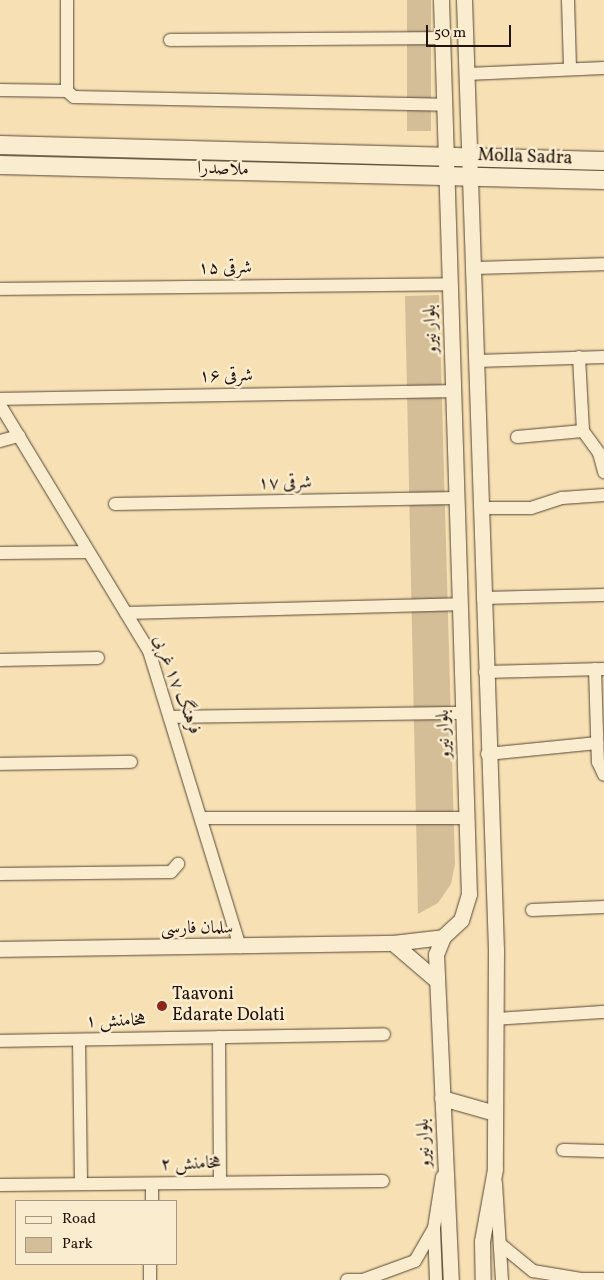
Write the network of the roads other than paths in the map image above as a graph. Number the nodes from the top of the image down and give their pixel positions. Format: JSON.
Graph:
{"nodes":[{"id":1,"x":67,"y":0,"type":"edge"},
{"id":2,"x":441,"y":0,"type":"edge"},
{"id":3,"x":464,"y":0,"type":"edge"},
{"id":4,"x":568,"y":0,"type":"edge"},
{"id":5,"x":442,"y":38,"type":"junction"},
{"id":6,"x":170,"y":40,"type":"dead end"},
{"id":7,"x":604,"y":68,"type":"edge"},
{"id":8,"x":570,"y":70,"type":"junction"},
{"id":9,"x":467,"y":74,"type":"junction"},
{"id":10,"x":0,"y":90,"type":"edge"},
{"id":11,"x":67,"y":91,"type":"junction"},
{"id":12,"x":444,"y":105,"type":"junction"},
{"id":13,"x":0,"y":145,"type":"edge"},
{"id":14,"x":446,"y":155,"type":"junction"},
{"id":15,"x":469,"y":156,"type":"junction"},
{"id":16,"x":604,"y":161,"type":"edge"},
{"id":17,"x":0,"y":165,"type":"edge"},
{"id":18,"x":446,"y":176,"type":"junction"},
{"id":19,"x":470,"y":177,"type":"junction"},
{"id":20,"x":604,"y":180,"type":"edge"},
{"id":21,"x":604,"y":264,"type":"edge"},
{"id":22,"x":473,"y":268,"type":"junction"},
{"id":23,"x":450,"y":284,"type":"junction"},
{"id":24,"x":0,"y":289,"type":"edge"},
{"id":25,"x":604,"y":356,"type":"edge"},
{"id":26,"x":579,"y":358,"type":"junction"},
{"id":27,"x":476,"y":361,"type":"junction"},
{"id":28,"x":453,"y":390,"type":"junction"},
{"id":29,"x":0,"y":399,"type":"edge"},
{"id":30,"x":0,"y":405,"type":"edge"},
{"id":31,"x":583,"y":430,"type":"junction"},
{"id":32,"x":19,"y":436,"type":"junction"},
{"id":33,"x":517,"y":437,"type":"dead end"},
{"id":34,"x":0,"y":441,"type":"edge"},
{"id":35,"x":602,"y":452,"type":"edge"},
{"id":36,"x":604,"y":472,"type":"edge"},
{"id":37,"x":604,"y":495,"type":"edge"},
{"id":38,"x":456,"y":498,"type":"junction"},
{"id":39,"x":115,"y":504,"type":"dead end"},
{"id":40,"x":481,"y":508,"type":"junction"},
{"id":41,"x":88,"y":552,"type":"junction"},
{"id":42,"x":0,"y":553,"type":"edge"},
{"id":43,"x":604,"y":595,"type":"edge"},
{"id":44,"x":483,"y":598,"type":"junction"},
{"id":45,"x":459,"y":604,"type":"junction"},
{"id":46,"x":126,"y":613,"type":"junction"},
{"id":47,"x":98,"y":658,"type":"dead end"},
{"id":48,"x":0,"y":660,"type":"edge"},
{"id":49,"x":599,"y":669,"type":"edge"},
{"id":50,"x":485,"y":672,"type":"junction"},
{"id":51,"x":463,"y":713,"type":"junction"},
{"id":52,"x":172,"y":717,"type":"junction"},
{"id":53,"x":597,"y":743,"type":"junction"},
{"id":54,"x":487,"y":754,"type":"junction"},
{"id":55,"x":131,"y":762,"type":"dead end"},
{"id":56,"x":601,"y":762,"type":"edge"},
{"id":57,"x":0,"y":764,"type":"edge"},
{"id":58,"x":604,"y":775,"type":"edge"},
{"id":59,"x":202,"y":818,"type":"junction"},
{"id":60,"x":466,"y":818,"type":"junction"},
{"id":61,"x":178,"y":864,"type":"dead end"},
{"id":62,"x":0,"y":874,"type":"edge"},
{"id":63,"x":604,"y":907,"type":"edge"},
{"id":64,"x":532,"y":910,"type":"dead end"},
{"id":65,"x":444,"y":937,"type":"junction"},
{"id":66,"x":393,"y":942,"type":"junction"},
{"id":67,"x":240,"y":947,"type":"junction"},
{"id":68,"x":0,"y":949,"type":"edge"},
{"id":69,"x":435,"y":979,"type":"junction"},
{"id":70,"x":604,"y":1012,"type":"edge"},
{"id":71,"x":494,"y":1019,"type":"junction"},
{"id":72,"x":384,"y":1034,"type":"dead end"},
{"id":73,"x":218,"y":1037,"type":"junction"},
{"id":74,"x":79,"y":1040,"type":"junction"},
{"id":75,"x":0,"y":1041,"type":"edge"},
{"id":76,"x":442,"y":1098,"type":"junction"},
{"id":77,"x":495,"y":1112,"type":"junction"},
{"id":78,"x":563,"y":1150,"type":"dead end"},
{"id":79,"x":604,"y":1151,"type":"edge"},
{"id":80,"x":495,"y":1161,"type":"junction"},
{"id":81,"x":444,"y":1162,"type":"junction"},
{"id":82,"x":220,"y":1181,"type":"junction"},
{"id":83,"x":383,"y":1181,"type":"dead end"},
{"id":84,"x":81,"y":1184,"type":"junction"},
{"id":85,"x":152,"y":1184,"type":"junction"},
{"id":86,"x":0,"y":1185,"type":"edge"},
{"id":87,"x":152,"y":1200,"type":"edge"},
{"id":88,"x":434,"y":1228,"type":"junction"},
{"id":89,"x":500,"y":1244,"type":"junction"},
{"id":90,"x":150,"y":1265,"type":"edge"},
{"id":91,"x":580,"y":1279,"type":"edge"},
{"id":92,"x":604,"y":1279,"type":"edge"},
{"id":93,"x":150,"y":1280,"type":"edge"},
{"id":94,"x":347,"y":1280,"type":"edge"},
{"id":95,"x":363,"y":1280,"type":"edge"},
{"id":96,"x":369,"y":1280,"type":"edge"},
{"id":97,"x":436,"y":1280,"type":"edge"},
{"id":98,"x":451,"y":1280,"type":"edge"},
{"id":99,"x":483,"y":1280,"type":"edge"},
{"id":100,"x":502,"y":1280,"type":"edge"}],
"edges":[{"from":1,"to":11,"type":"street"},
{"from":2,"to":5,"type":"street"},
{"from":3,"to":9,"type":"street"},
{"from":4,"to":8,"type":"street"},
{"from":5,"to":6,"type":"street"},
{"from":5,"to":12,"type":"street"},
{"from":7,"to":8,"type":"street"},
{"from":8,"to":9,"type":"street"},
{"from":9,"to":15,"type":"street"},
{"from":10,"to":11,"type":"street"},
{"from":11,"to":12,"type":"street"},
{"from":12,"to":14,"type":"street"},
{"from":13,"to":14,"type":"main road","name":"ملاصدرا"},
{"from":14,"to":15,"type":"main road","name":"Molla Sadra"},
{"from":14,"to":18,"type":"street","name":"بلوار نیرو"},
{"from":15,"to":16,"type":"main road","name":"Molla Sadra"},
{"from":15,"to":19,"type":"street"},
{"from":17,"to":18,"type":"main road","name":"ملاصدرا"},
{"from":18,"to":19,"type":"main road","name":"Molla Sadra"},
{"from":18,"to":23,"type":"street","name":"بلوار نیرو"},
{"from":19,"to":20,"type":"main road","name":"Molla Sadra"},
{"from":19,"to":22,"type":"street"},
{"from":21,"to":22,"type":"street"},
{"from":22,"to":27,"type":"street"},
{"from":23,"to":24,"type":"street","name":"۱۵ شرقی"},
{"from":23,"to":28,"type":"street","name":"بلوار نیرو"},
{"from":25,"to":26,"type":"street"},
{"from":26,"to":27,"type":"street"},
{"from":26,"to":31,"type":"street"},
{"from":27,"to":40,"type":"street"},
{"from":28,"to":29,"type":"street","name":"۱۶ شرقی"},
{"from":28,"to":38,"type":"street","name":"بلوار نیرو"},
{"from":30,"to":32,"type":"street","name":"فرهنگ ۱۷ غربی"},
{"from":31,"to":33,"type":"street"},
{"from":31,"to":35,"type":"street"},
{"from":32,"to":34,"type":"street"},
{"from":32,"to":41,"type":"street","name":"فرهنگ ۱۷ غربی"},
{"from":35,"to":36,"type":"street"},
{"from":37,"to":40,"type":"street"},
{"from":38,"to":39,"type":"street","name":"۱۷ شرقی"},
{"from":38,"to":45,"type":"street","name":"بلوار نیرو"},
{"from":40,"to":44,"type":"street"},
{"from":41,"to":42,"type":"street"},
{"from":41,"to":46,"type":"street","name":"فرهنگ ۱۷ غربی"},
{"from":43,"to":44,"type":"street"},
{"from":44,"to":50,"type":"street"},
{"from":45,"to":46,"type":"street"},
{"from":45,"to":51,"type":"street","name":"بلوار نیرو"},
{"from":46,"to":52,"type":"street","name":"فرهنگ ۱۷ غربی"},
{"from":47,"to":48,"type":"street"},
{"from":49,"to":50,"type":"street"},
{"from":49,"to":53,"type":"street"},
{"from":50,"to":54,"type":"street"},
{"from":51,"to":52,"type":"street"},
{"from":51,"to":60,"type":"street","name":"بلوار نیرو"},
{"from":52,"to":59,"type":"street","name":"فرهنگ ۱۷ غربی"},
{"from":53,"to":54,"type":"street"},
{"from":53,"to":56,"type":"street"},
{"from":54,"to":71,"type":"street"},
{"from":55,"to":57,"type":"street"},
{"from":56,"to":58,"type":"street"},
{"from":59,"to":60,"type":"street"},
{"from":59,"to":67,"type":"street","name":"فرهنگ ۱۷ غربی"},
{"from":60,"to":65,"type":"street","name":"بلوار نیرو"},
{"from":61,"to":62,"type":"street"},
{"from":63,"to":64,"type":"street"},
{"from":65,"to":66,"type":"street","name":"سلمان فارسی"},
{"from":65,"to":69,"type":"street","name":"بلوار نیرو"},
{"from":66,"to":67,"type":"street","name":"سلمان فارسی"},
{"from":66,"to":69,"type":"street"},
{"from":67,"to":68,"type":"street","name":"سلمان فارسی"},
{"from":69,"to":76,"type":"street","name":"بلوار نیرو"},
{"from":70,"to":71,"type":"street"},
{"from":71,"to":77,"type":"street"},
{"from":72,"to":73,"type":"street","name":"هخامنش ۱"},
{"from":73,"to":74,"type":"street","name":"هخامنش ۱"},
{"from":73,"to":82,"type":"street"},
{"from":74,"to":75,"type":"street","name":"هخامنش ۱"},
{"from":74,"to":84,"type":"street"},
{"from":76,"to":77,"type":"street"},
{"from":76,"to":81,"type":"street","name":"بلوار نیرو"},
{"from":77,"to":80,"type":"street"},
{"from":78,"to":79,"type":"street"},
{"from":80,"to":89,"type":"street"},
{"from":80,"to":99,"type":"street"},
{"from":81,"to":88,"type":"street"},
{"from":81,"to":98,"type":"street","name":"بلوار نیرو"},
{"from":82,"to":83,"type":"street","name":"هخامنش ۲"},
{"from":82,"to":85,"type":"street","name":"هخامنش ۲"},
{"from":84,"to":85,"type":"street","name":"هخامنش ۲"},
{"from":84,"to":86,"type":"street","name":"هخامنش ۲"},
{"from":85,"to":87,"type":"street"},
{"from":88,"to":95,"type":"street"},
{"from":88,"to":97,"type":"street"},
{"from":89,"to":91,"type":"street"},
{"from":89,"to":100,"type":"street"},
{"from":90,"to":93,"type":"street"},
{"from":91,"to":92,"type":"street"},
{"from":94,"to":95,"type":"street"},
{"from":95,"to":96,"type":"street"}]}
